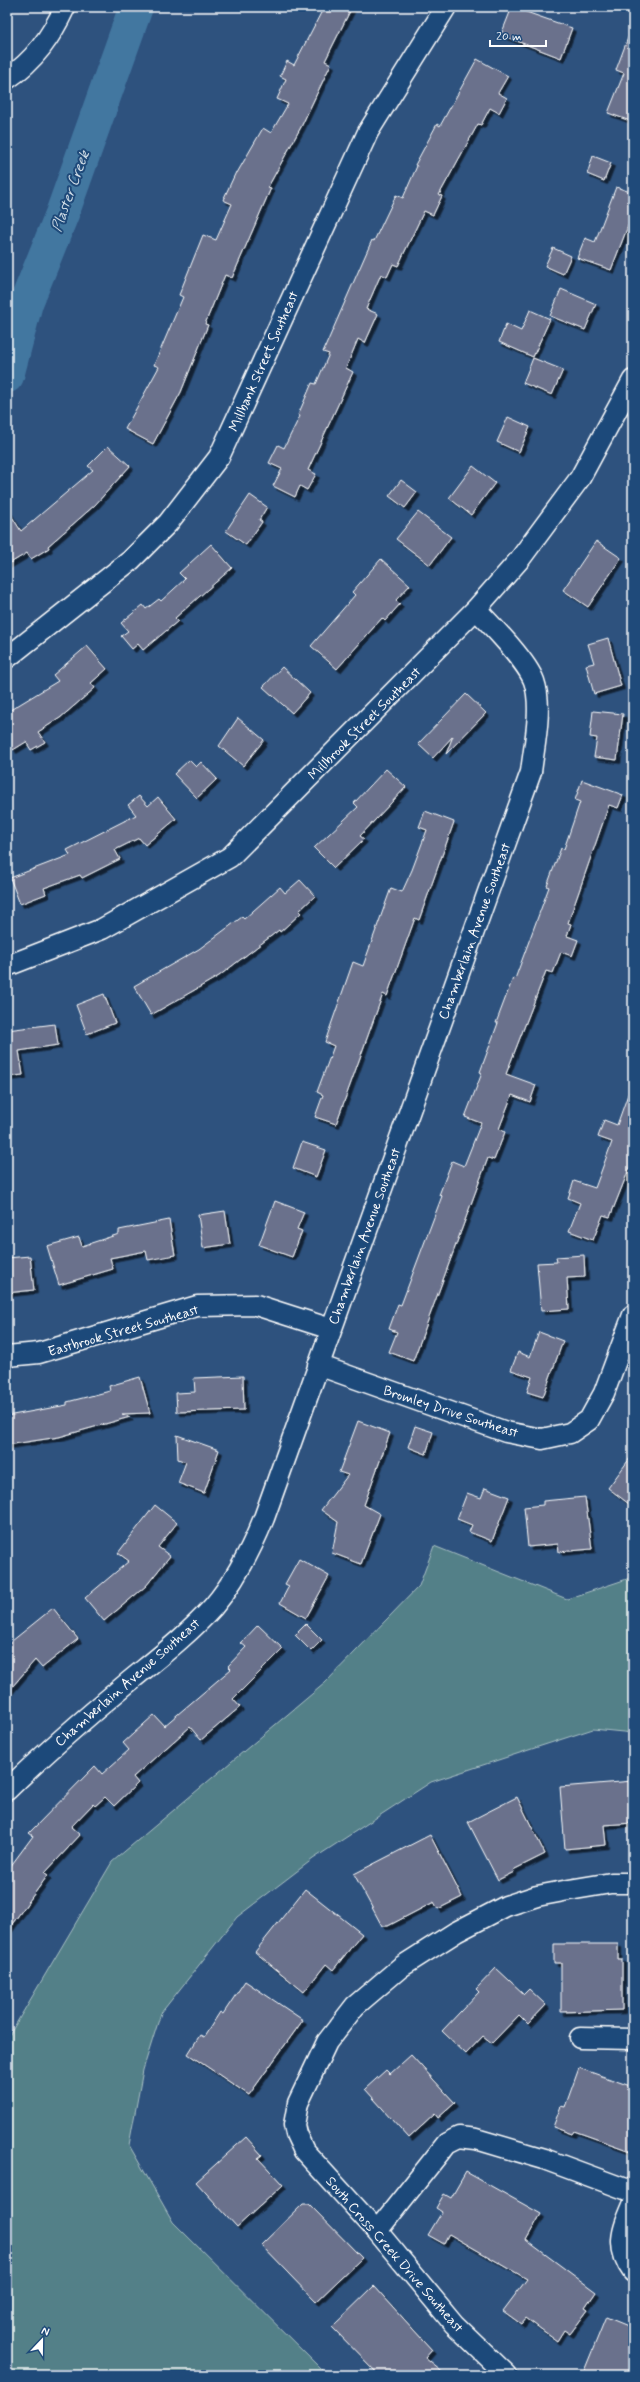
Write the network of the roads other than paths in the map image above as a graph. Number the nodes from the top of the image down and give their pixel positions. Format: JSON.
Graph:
{"nodes":[{"id":1,"x":65,"y":7,"type":"edge"},
{"id":2,"x":446,"y":7,"type":"edge"},
{"id":3,"x":7,"y":80,"type":"edge"},
{"id":4,"x":633,"y":380,"type":"edge"},
{"id":5,"x":476,"y":609,"type":"junction"},
{"id":6,"x":7,"y":658,"type":"edge"},
{"id":7,"x":7,"y":966,"type":"edge"},
{"id":8,"x":633,"y":1315,"type":"edge"},
{"id":9,"x":331,"y":1329,"type":"junction"},
{"id":10,"x":7,"y":1356,"type":"edge"},
{"id":11,"x":318,"y":1365,"type":"junction"},
{"id":12,"x":7,"y":1790,"type":"edge"},
{"id":13,"x":633,"y":1883,"type":"edge"},
{"id":14,"x":580,"y":2038,"type":"dead end"},
{"id":15,"x":633,"y":2039,"type":"edge"},
{"id":16,"x":633,"y":2192,"type":"edge"},
{"id":17,"x":633,"y":2205,"type":"edge"},
{"id":18,"x":377,"y":2231,"type":"junction"},
{"id":19,"x":633,"y":2272,"type":"edge"},
{"id":20,"x":507,"y":2375,"type":"edge"}],
"edges":[{"from":1,"to":3,"type":"street"},
{"from":2,"to":6,"type":"street","name":"Millbank Street Southeast"},
{"from":4,"to":5,"type":"street","name":"Millbrook Street Southeast"},
{"from":5,"to":7,"type":"street","name":"Millbrook Street Southeast"},
{"from":5,"to":9,"type":"street","name":"Chamberlain Avenue Southeast"},
{"from":8,"to":11,"type":"street","name":"Bromley Drive Southeast"},
{"from":9,"to":10,"type":"street","name":"Eastbrook Street Southeast"},
{"from":9,"to":11,"type":"street","name":"Chamberlain Avenue Southeast"},
{"from":11,"to":12,"type":"street","name":"Chamberlain Avenue Southeast"},
{"from":13,"to":18,"type":"street","name":"South Cross Creek Drive Southeast"},
{"from":14,"to":15,"type":"street"},
{"from":16,"to":18,"type":"street"},
{"from":17,"to":19,"type":"street"},
{"from":18,"to":20,"type":"street","name":"South Cross Creek Drive Southeast"}]}
